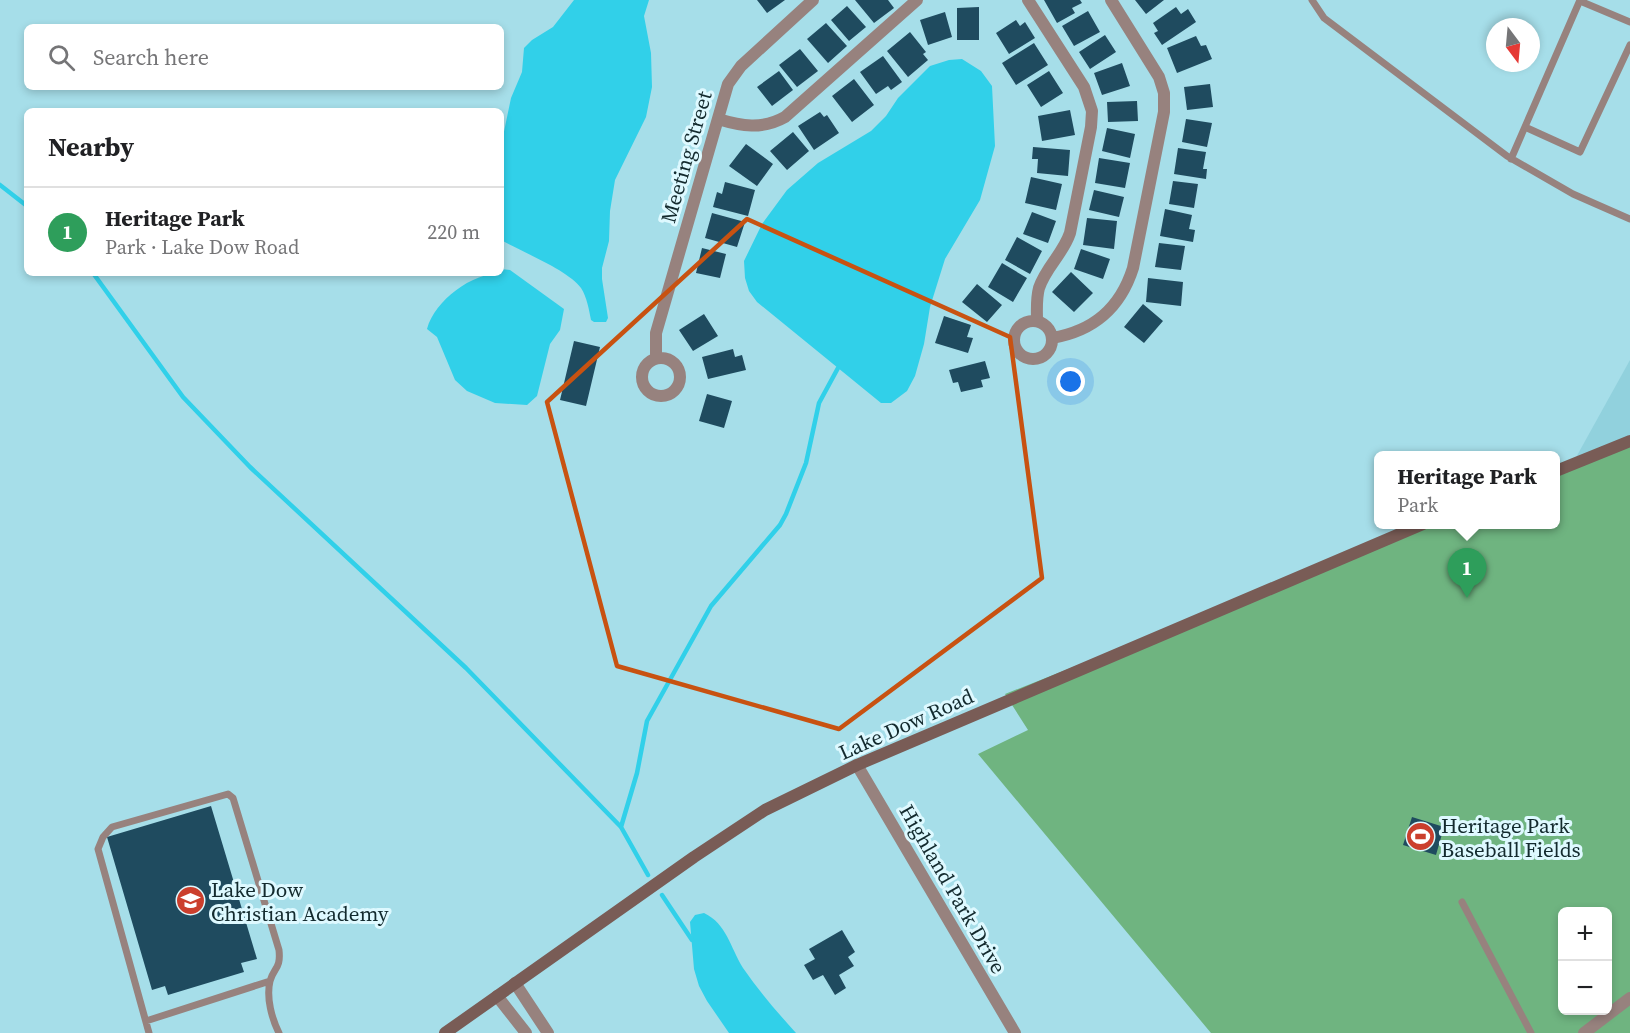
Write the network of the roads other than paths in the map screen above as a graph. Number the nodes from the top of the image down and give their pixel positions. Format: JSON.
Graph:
{"nodes":[{"id":1,"x":813,"y":0,"type":"edge"},
{"id":2,"x":917,"y":0,"type":"edge"},
{"id":3,"x":1028,"y":0,"type":"edge"},
{"id":4,"x":1110,"y":0,"type":"edge"},
{"id":5,"x":1312,"y":0,"type":"edge"},
{"id":6,"x":1580,"y":0,"type":"edge"},
{"id":7,"x":1630,"y":22,"type":"edge"},
{"id":8,"x":1630,"y":45,"type":"edge"},
{"id":9,"x":718,"y":119,"type":"junction"},
{"id":10,"x":1525,"y":127,"type":"junction"},
{"id":11,"x":1511,"y":159,"type":"junction"},
{"id":12,"x":1630,"y":219,"type":"edge"},
{"id":13,"x":1037,"y":321,"type":"junction"},
{"id":14,"x":1052,"y":338,"type":"junction"},
{"id":15,"x":656,"y":358,"type":"dead end"},
{"id":16,"x":1630,"y":441,"type":"edge"},
{"id":17,"x":1560,"y":469,"type":"edge"},
{"id":18,"x":1414,"y":529,"type":"edge"},
{"id":19,"x":857,"y":765,"type":"junction"},
{"id":20,"x":1462,"y":902,"type":"dead end"},
{"id":21,"x":270,"y":981,"type":"junction"},
{"id":22,"x":515,"y":983,"type":"junction"},
{"id":23,"x":497,"y":996,"type":"junction"},
{"id":24,"x":1630,"y":998,"type":"edge"},
{"id":25,"x":146,"y":1021,"type":"junction"},
{"id":26,"x":148,"y":1033,"type":"edge"},
{"id":27,"x":279,"y":1033,"type":"edge"},
{"id":28,"x":445,"y":1033,"type":"edge"},
{"id":29,"x":526,"y":1033,"type":"edge"},
{"id":30,"x":548,"y":1033,"type":"edge"},
{"id":31,"x":1015,"y":1033,"type":"edge"},
{"id":32,"x":1531,"y":1033,"type":"edge"},
{"id":33,"x":1584,"y":1033,"type":"edge"}],
"edges":[{"from":1,"to":9,"type":"street","name":"Meeting Street"},
{"from":2,"to":9,"type":"street"},
{"from":3,"to":13,"type":"street"},
{"from":4,"to":14,"type":"street"},
{"from":5,"to":11,"type":"lane"},
{"from":6,"to":7,"type":"lane"},
{"from":6,"to":10,"type":"lane"},
{"from":8,"to":10,"type":"lane"},
{"from":9,"to":15,"type":"street","name":"Meeting Street"},
{"from":10,"to":11,"type":"lane"},
{"from":11,"to":12,"type":"lane"},
{"from":13,"to":14,"type":"street"},
{"from":13,"to":14,"type":"street"},
{"from":16,"to":17,"type":"street"},
{"from":18,"to":19,"type":"street","name":"Lake Dow Road"},
{"from":19,"to":22,"type":"street","name":"Lake Dow Road"},
{"from":19,"to":31,"type":"street","name":"Highland Park Drive"},
{"from":20,"to":32,"type":"lane"},
{"from":21,"to":25,"type":"lane"},
{"from":21,"to":25,"type":"lane"},
{"from":21,"to":27,"type":"lane"},
{"from":22,"to":23,"type":"street","name":"Lake Dow Road"},
{"from":22,"to":30,"type":"street"},
{"from":23,"to":28,"type":"street","name":"Lake Dow Road"},
{"from":23,"to":29,"type":"street"},
{"from":24,"to":33,"type":"street"},
{"from":25,"to":26,"type":"lane"}]}
